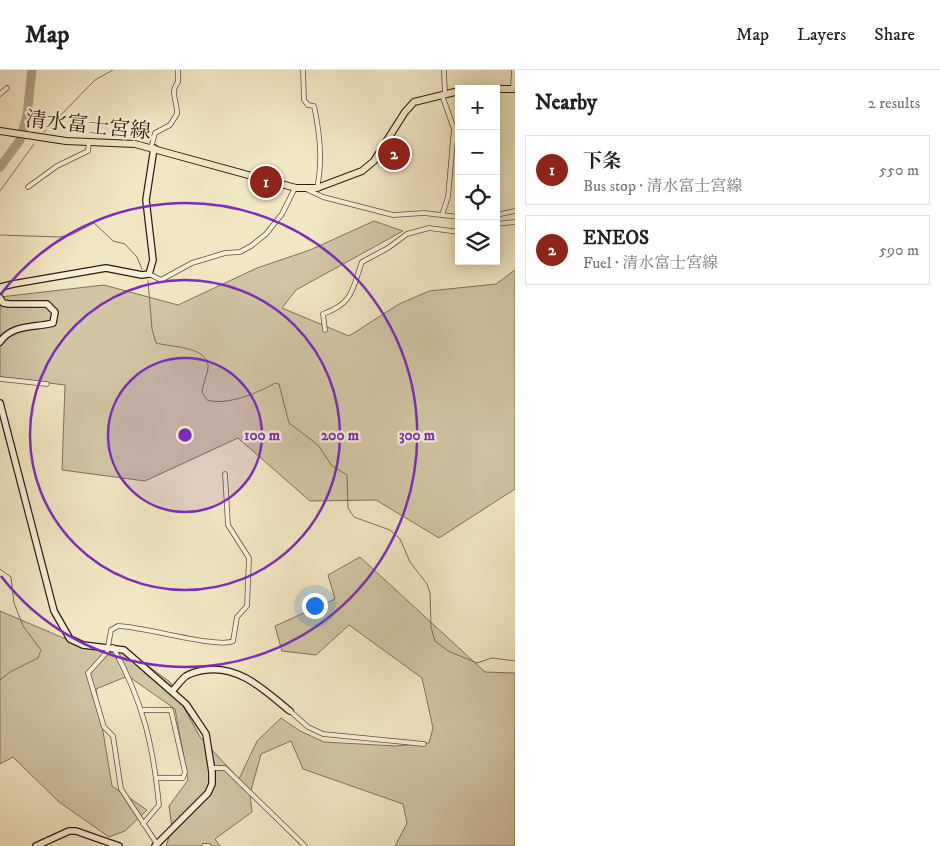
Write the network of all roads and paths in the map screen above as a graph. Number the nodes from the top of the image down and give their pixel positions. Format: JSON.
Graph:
{"nodes":[{"id":1,"x":178,"y":70,"type":"edge"},
{"id":2,"x":303,"y":70,"type":"edge"},
{"id":3,"x":444,"y":70,"type":"edge"},
{"id":4,"x":514,"y":70,"type":"edge"},
{"id":5,"x":8,"y":88,"type":"dead end"},
{"id":6,"x":500,"y":88,"type":"edge"},
{"id":7,"x":514,"y":88,"type":"edge"},
{"id":8,"x":455,"y":92,"type":"edge"},
{"id":9,"x":0,"y":94,"type":"edge"},
{"id":10,"x":443,"y":95,"type":"junction"},
{"id":11,"x":0,"y":131,"type":"edge"},
{"id":12,"x":89,"y":142,"type":"junction"},
{"id":13,"x":153,"y":148,"type":"junction"},
{"id":14,"x":28,"y":187,"type":"dead end"},
{"id":15,"x":296,"y":188,"type":"junction"},
{"id":16,"x":304,"y":188,"type":"junction"},
{"id":17,"x":317,"y":188,"type":"junction"},
{"id":18,"x":515,"y":210,"type":"edge"},
{"id":19,"x":500,"y":213,"type":"edge"},
{"id":20,"x":442,"y":215,"type":"junction"},
{"id":21,"x":455,"y":217,"type":"edge"},
{"id":22,"x":515,"y":222,"type":"edge"},
{"id":23,"x":500,"y":224,"type":"edge"},
{"id":24,"x":455,"y":231,"type":"edge"},
{"id":25,"x":149,"y":274,"type":"junction"},
{"id":26,"x":0,"y":290,"type":"edge"},
{"id":27,"x":1,"y":302,"type":"edge"},
{"id":28,"x":325,"y":330,"type":"dead end"},
{"id":29,"x":0,"y":342,"type":"edge"},
{"id":30,"x":0,"y":379,"type":"edge"},
{"id":31,"x":47,"y":384,"type":"dead end"},
{"id":32,"x":0,"y":402,"type":"edge"},
{"id":33,"x":225,"y":474,"type":"dead end"},
{"id":34,"x":112,"y":647,"type":"junction"},
{"id":35,"x":173,"y":690,"type":"junction"},
{"id":36,"x":142,"y":710,"type":"junction"},
{"id":37,"x":290,"y":711,"type":"joint"},
{"id":38,"x":424,"y":744,"type":"dead end"},
{"id":39,"x":212,"y":768,"type":"junction"},
{"id":40,"x":156,"y":778,"type":"junction"},
{"id":41,"x":142,"y":824,"type":"junction"},
{"id":42,"x":156,"y":845,"type":"edge"},
{"id":43,"x":36,"y":846,"type":"edge"},
{"id":44,"x":120,"y":846,"type":"edge"},
{"id":45,"x":204,"y":846,"type":"edge"},
{"id":46,"x":209,"y":846,"type":"edge"},
{"id":47,"x":305,"y":846,"type":"edge"}],
"edges":[{"from":1,"to":13,"type":"street"},
{"from":2,"to":17,"type":"street"},
{"from":3,"to":10,"type":"street"},
{"from":4,"to":7,"type":"street"},
{"from":5,"to":9,"type":"street"},
{"from":6,"to":7,"type":"main road"},
{"from":8,"to":10,"type":"main road","name":"清水富士宮線"},
{"from":10,"to":17,"type":"main road","name":"清水富士宮線"},
{"from":10,"to":20,"type":"street"},
{"from":11,"to":12,"type":"main road","name":"清水富士宮線"},
{"from":12,"to":13,"type":"main road","name":"清水富士宮線"},
{"from":12,"to":14,"type":"street"},
{"from":13,"to":15,"type":"main road","name":"清水富士宮線"},
{"from":13,"to":25,"type":"street"},
{"from":15,"to":16,"type":"main road","name":"清水富士宮線"},
{"from":15,"to":25,"type":"street"},
{"from":16,"to":17,"type":"main road","name":"清水富士宮線"},
{"from":16,"to":20,"type":"street"},
{"from":18,"to":19,"type":"street"},
{"from":20,"to":21,"type":"street"},
{"from":22,"to":23,"type":"street"},
{"from":24,"to":28,"type":"street"},
{"from":25,"to":26,"type":"street"},
{"from":27,"to":29,"type":"street"},
{"from":30,"to":31,"type":"street"},
{"from":32,"to":34,"type":"street"},
{"from":33,"to":34,"type":"street"},
{"from":34,"to":35,"type":"street"},
{"from":34,"to":36,"type":"street"},
{"from":34,"to":41,"type":"street"},
{"from":35,"to":37,"type":"street"},
{"from":35,"to":39,"type":"street"},
{"from":36,"to":40,"type":"street"},
{"from":36,"to":40,"type":"street"},
{"from":37,"to":38,"type":"street"},
{"from":39,"to":42,"type":"street"},
{"from":39,"to":47,"type":"street"},
{"from":40,"to":41,"type":"street"},
{"from":41,"to":42,"type":"street"},
{"from":43,"to":44,"type":"street"},
{"from":45,"to":46,"type":"street"}]}
